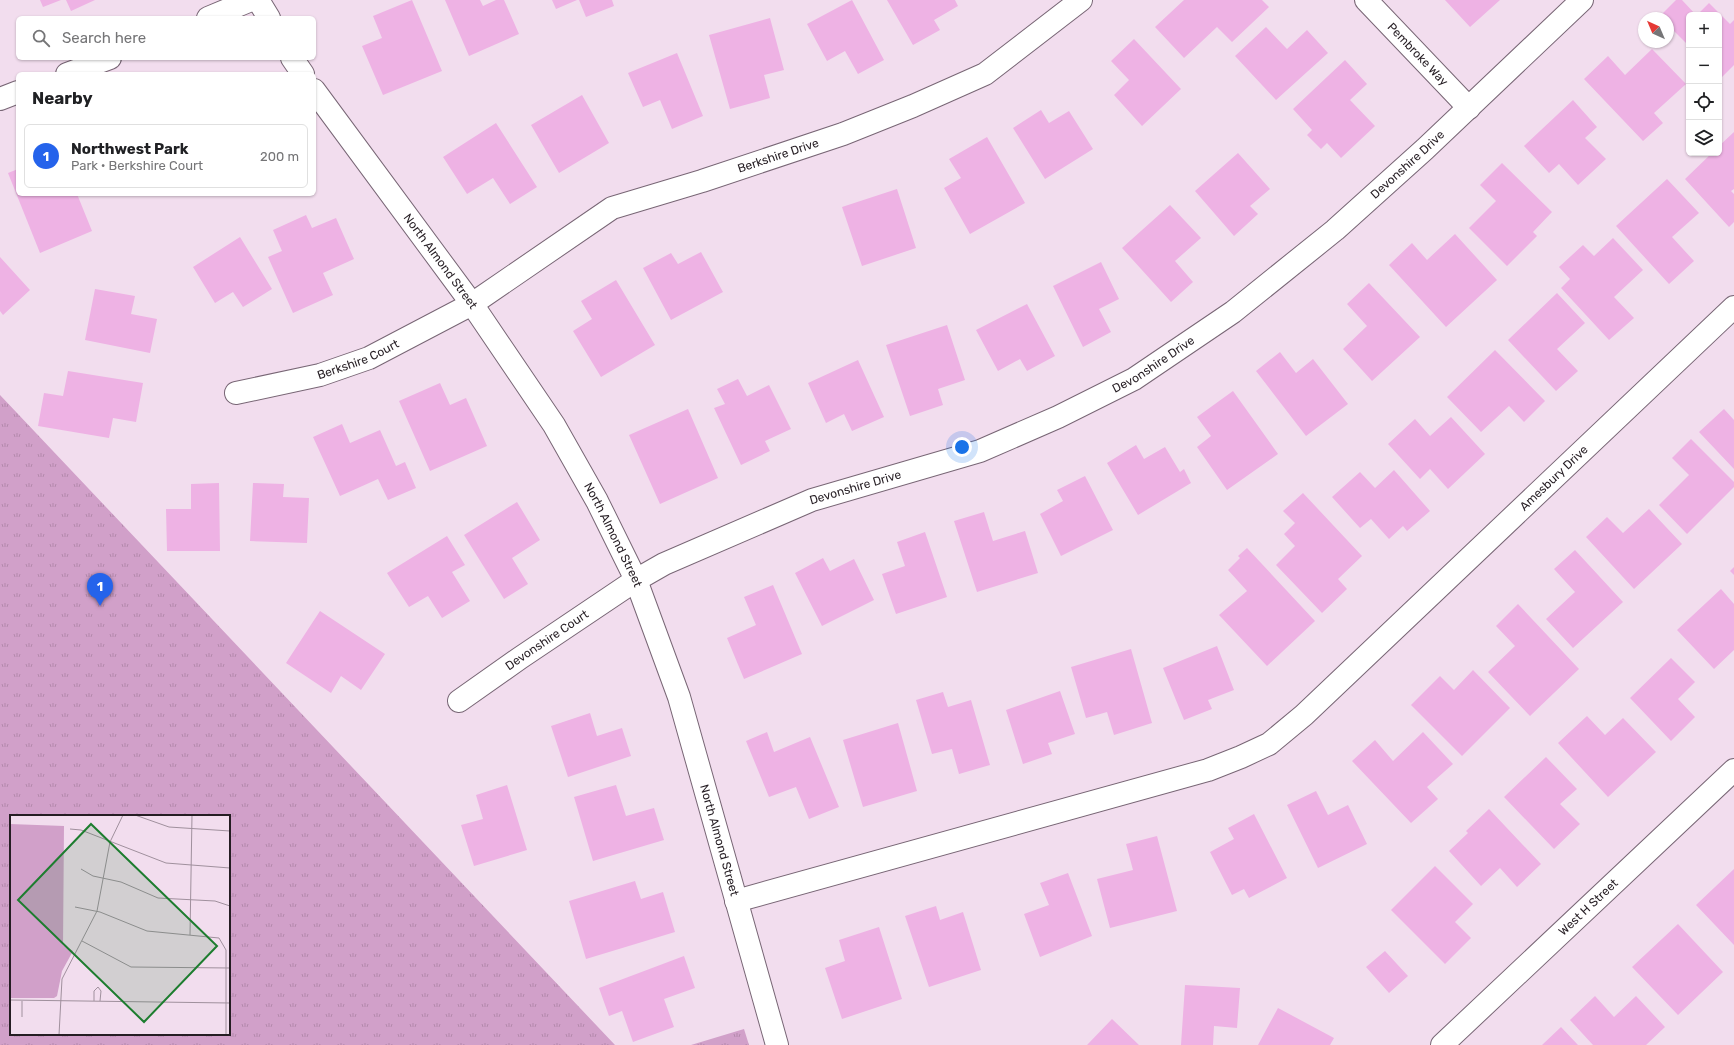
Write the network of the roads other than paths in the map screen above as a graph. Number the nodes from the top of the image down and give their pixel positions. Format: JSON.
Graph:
{"nodes":[{"id":1,"x":251,"y":0,"type":"edge"},
{"id":2,"x":258,"y":0,"type":"edge"},
{"id":3,"x":1081,"y":0,"type":"edge"},
{"id":4,"x":1366,"y":0,"type":"edge"},
{"id":5,"x":1582,"y":0,"type":"edge"},
{"id":6,"x":213,"y":16,"type":"edge"},
{"id":7,"x":268,"y":16,"type":"edge"},
{"id":8,"x":105,"y":60,"type":"edge"},
{"id":9,"x":293,"y":60,"type":"edge"},
{"id":10,"x":72,"y":72,"type":"edge"},
{"id":11,"x":302,"y":72,"type":"edge"},
{"id":12,"x":16,"y":93,"type":"edge"},
{"id":13,"x":316,"y":93,"type":"edge"},
{"id":14,"x":0,"y":99,"type":"edge"},
{"id":15,"x":1469,"y":108,"type":"junction"},
{"id":16,"x":472,"y":304,"type":"junction"},
{"id":17,"x":1734,"y":308,"type":"edge"},
{"id":18,"x":236,"y":393,"type":"dead end"},
{"id":19,"x":636,"y":580,"type":"junction"},
{"id":20,"x":459,"y":701,"type":"dead end"},
{"id":21,"x":1734,"y":770,"type":"edge"},
{"id":22,"x":736,"y":901,"type":"junction"},
{"id":23,"x":777,"y":1045,"type":"edge"},
{"id":24,"x":1442,"y":1045,"type":"edge"}],
"edges":[{"from":1,"to":6,"type":"street"},
{"from":2,"to":7,"type":"street"},
{"from":3,"to":16,"type":"street","name":"Berkshire Drive"},
{"from":4,"to":15,"type":"street","name":"Pembroke Way"},
{"from":5,"to":15,"type":"street","name":"Devonshire Drive"},
{"from":8,"to":10,"type":"street"},
{"from":9,"to":11,"type":"street"},
{"from":12,"to":14,"type":"street"},
{"from":13,"to":16,"type":"street","name":"North Almond Street"},
{"from":15,"to":19,"type":"street","name":"Devonshire Drive"},
{"from":16,"to":18,"type":"street","name":"Berkshire Court"},
{"from":16,"to":19,"type":"street","name":"North Almond Street"},
{"from":17,"to":22,"type":"street","name":"Amesbury Drive"},
{"from":19,"to":20,"type":"street","name":"Devonshire Court"},
{"from":19,"to":22,"type":"street","name":"North Almond Street"},
{"from":21,"to":24,"type":"street","name":"West H Street"},
{"from":22,"to":23,"type":"street","name":"North Almond Street"}]}
